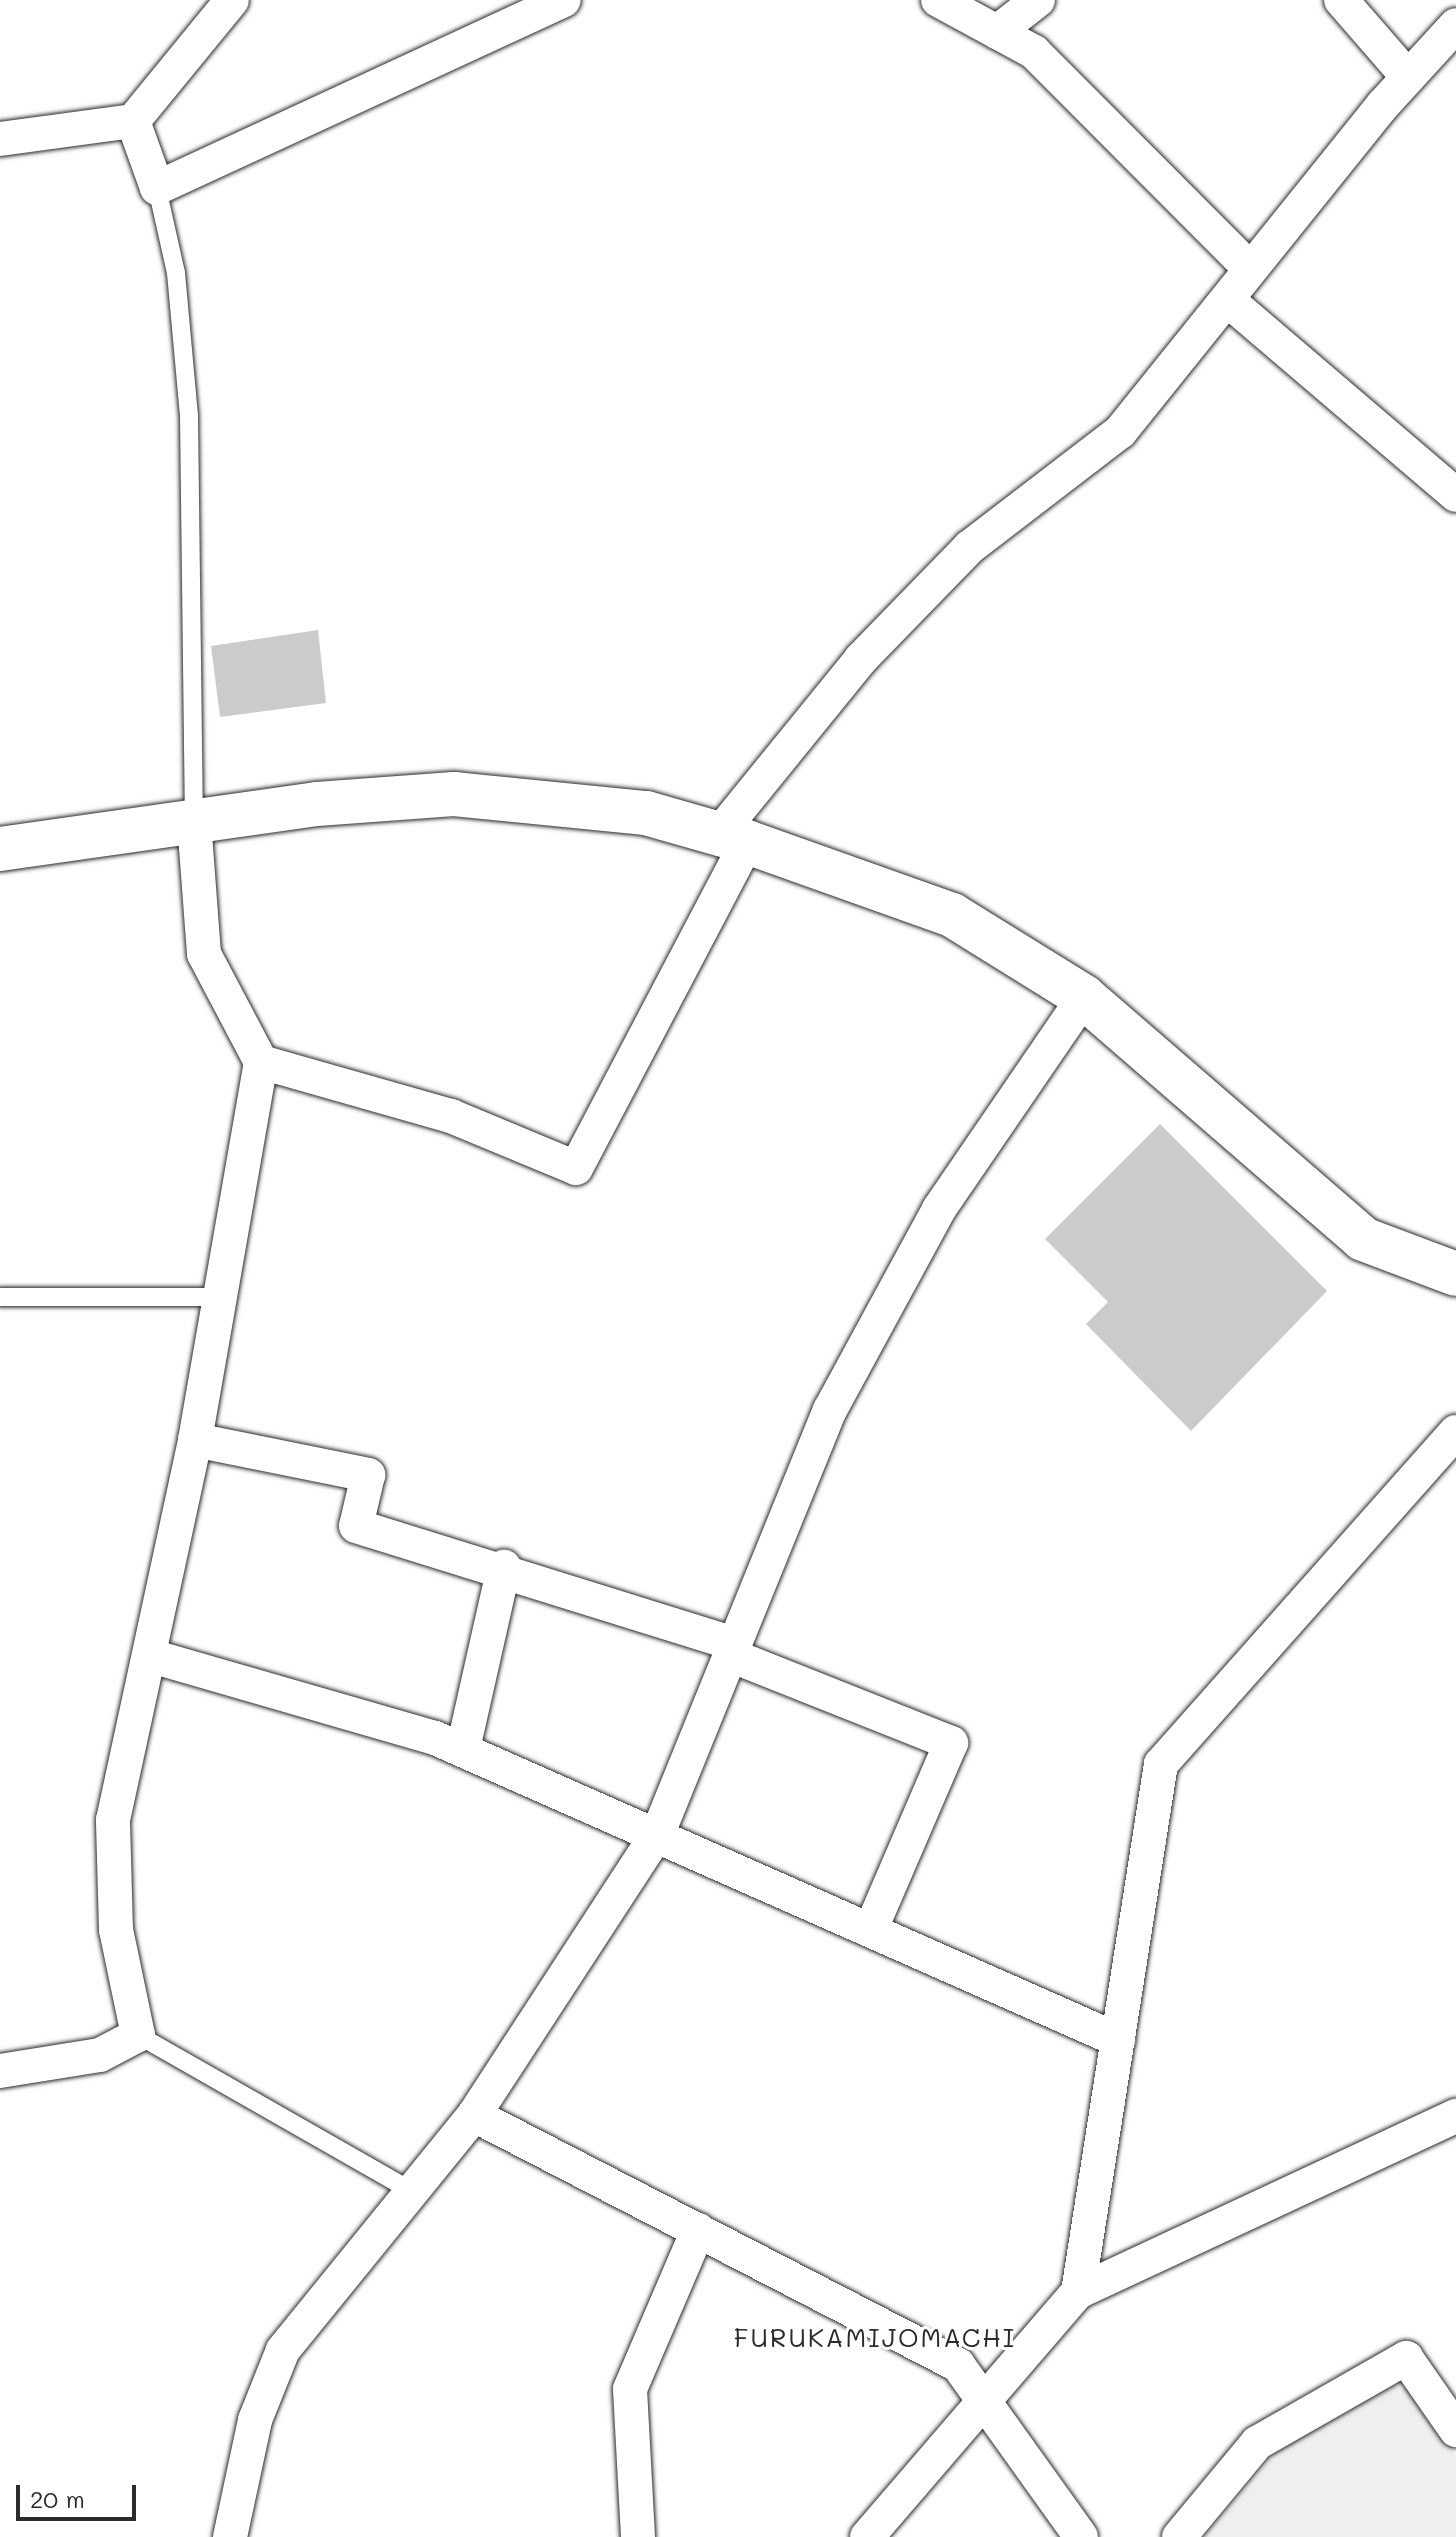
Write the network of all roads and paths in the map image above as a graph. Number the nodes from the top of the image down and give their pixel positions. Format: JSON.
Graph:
{"nodes":[{"id":1,"x":232,"y":0,"type":"edge"},
{"id":2,"x":564,"y":0,"type":"edge"},
{"id":3,"x":938,"y":0,"type":"edge"},
{"id":4,"x":1038,"y":0,"type":"edge"},
{"id":5,"x":1341,"y":0,"type":"edge"},
{"id":6,"x":1456,"y":25,"type":"edge"},
{"id":7,"x":997,"y":32,"type":"junction"},
{"id":8,"x":1408,"y":77,"type":"junction"},
{"id":9,"x":133,"y":121,"type":"junction"},
{"id":10,"x":0,"y":139,"type":"edge"},
{"id":11,"x":157,"y":188,"type":"junction"},
{"id":12,"x":1249,"y":268,"type":"junction"},
{"id":13,"x":1230,"y":302,"type":"junction"},
{"id":14,"x":1456,"y":495,"type":"edge"},
{"id":15,"x":194,"y":821,"type":"junction"},
{"id":16,"x":732,"y":838,"type":"junction"},
{"id":17,"x":0,"y":849,"type":"edge"},
{"id":18,"x":1084,"y":997,"type":"junction"},
{"id":19,"x":261,"y":1062,"type":"junction"},
{"id":20,"x":1456,"y":1274,"type":"edge"},
{"id":21,"x":0,"y":1297,"type":"edge"},
{"id":22,"x":219,"y":1297,"type":"junction"},
{"id":23,"x":1456,"y":1432,"type":"edge"},
{"id":24,"x":195,"y":1440,"type":"junction"},
{"id":25,"x":504,"y":1567,"type":"junction"},
{"id":26,"x":733,"y":1650,"type":"junction"},
{"id":27,"x":151,"y":1656,"type":"junction"},
{"id":28,"x":463,"y":1749,"type":"junction"},
{"id":29,"x":658,"y":1833,"type":"junction"},
{"id":30,"x":871,"y":1929,"type":"junction"},
{"id":31,"x":138,"y":2035,"type":"junction"},
{"id":32,"x":1118,"y":2040,"type":"junction"},
{"id":33,"x":0,"y":2071,"type":"edge"},
{"id":34,"x":474,"y":2115,"type":"junction"},
{"id":35,"x":1456,"y":2116,"type":"edge"},
{"id":36,"x":413,"y":2192,"type":"junction"},
{"id":37,"x":698,"y":2230,"type":"junction"},
{"id":38,"x":1078,"y":2292,"type":"junction"},
{"id":39,"x":985,"y":2398,"type":"junction"},
{"id":40,"x":1456,"y":2430,"type":"edge"},
{"id":41,"x":230,"y":2537,"type":"edge"},
{"id":42,"x":638,"y":2537,"type":"edge"},
{"id":43,"x":867,"y":2537,"type":"edge"},
{"id":44,"x":1081,"y":2537,"type":"edge"},
{"id":45,"x":1179,"y":2537,"type":"edge"}],
"edges":[{"from":1,"to":9,"type":"street"},
{"from":2,"to":11,"type":"street"},
{"from":3,"to":7,"type":"street"},
{"from":4,"to":7,"type":"street"},
{"from":5,"to":8,"type":"street"},
{"from":6,"to":8,"type":"street"},
{"from":7,"to":12,"type":"street"},
{"from":8,"to":12,"type":"street"},
{"from":9,"to":10,"type":"street"},
{"from":9,"to":11,"type":"street"},
{"from":11,"to":15,"type":"lane"},
{"from":12,"to":13,"type":"street"},
{"from":13,"to":14,"type":"street"},
{"from":13,"to":16,"type":"street"},
{"from":15,"to":16,"type":"street"},
{"from":15,"to":17,"type":"street"},
{"from":15,"to":19,"type":"street"},
{"from":16,"to":18,"type":"street"},
{"from":16,"to":19,"type":"street"},
{"from":18,"to":20,"type":"street"},
{"from":18,"to":26,"type":"street"},
{"from":19,"to":22,"type":"street"},
{"from":21,"to":22,"type":"lane"},
{"from":22,"to":24,"type":"street"},
{"from":23,"to":32,"type":"street"},
{"from":24,"to":25,"type":"street"},
{"from":24,"to":27,"type":"street"},
{"from":25,"to":26,"type":"street"},
{"from":25,"to":28,"type":"street"},
{"from":26,"to":29,"type":"street"},
{"from":26,"to":30,"type":"street"},
{"from":27,"to":28,"type":"street"},
{"from":27,"to":31,"type":"street"},
{"from":28,"to":29,"type":"street"},
{"from":29,"to":30,"type":"street"},
{"from":29,"to":34,"type":"street"},
{"from":30,"to":32,"type":"street"},
{"from":31,"to":33,"type":"street"},
{"from":31,"to":36,"type":"lane"},
{"from":32,"to":38,"type":"street"},
{"from":34,"to":36,"type":"street"},
{"from":34,"to":37,"type":"street"},
{"from":35,"to":38,"type":"street"},
{"from":36,"to":41,"type":"street"},
{"from":37,"to":39,"type":"street"},
{"from":37,"to":42,"type":"street"},
{"from":38,"to":39,"type":"street"},
{"from":39,"to":43,"type":"street"},
{"from":39,"to":44,"type":"street"},
{"from":40,"to":45,"type":"street"}]}
